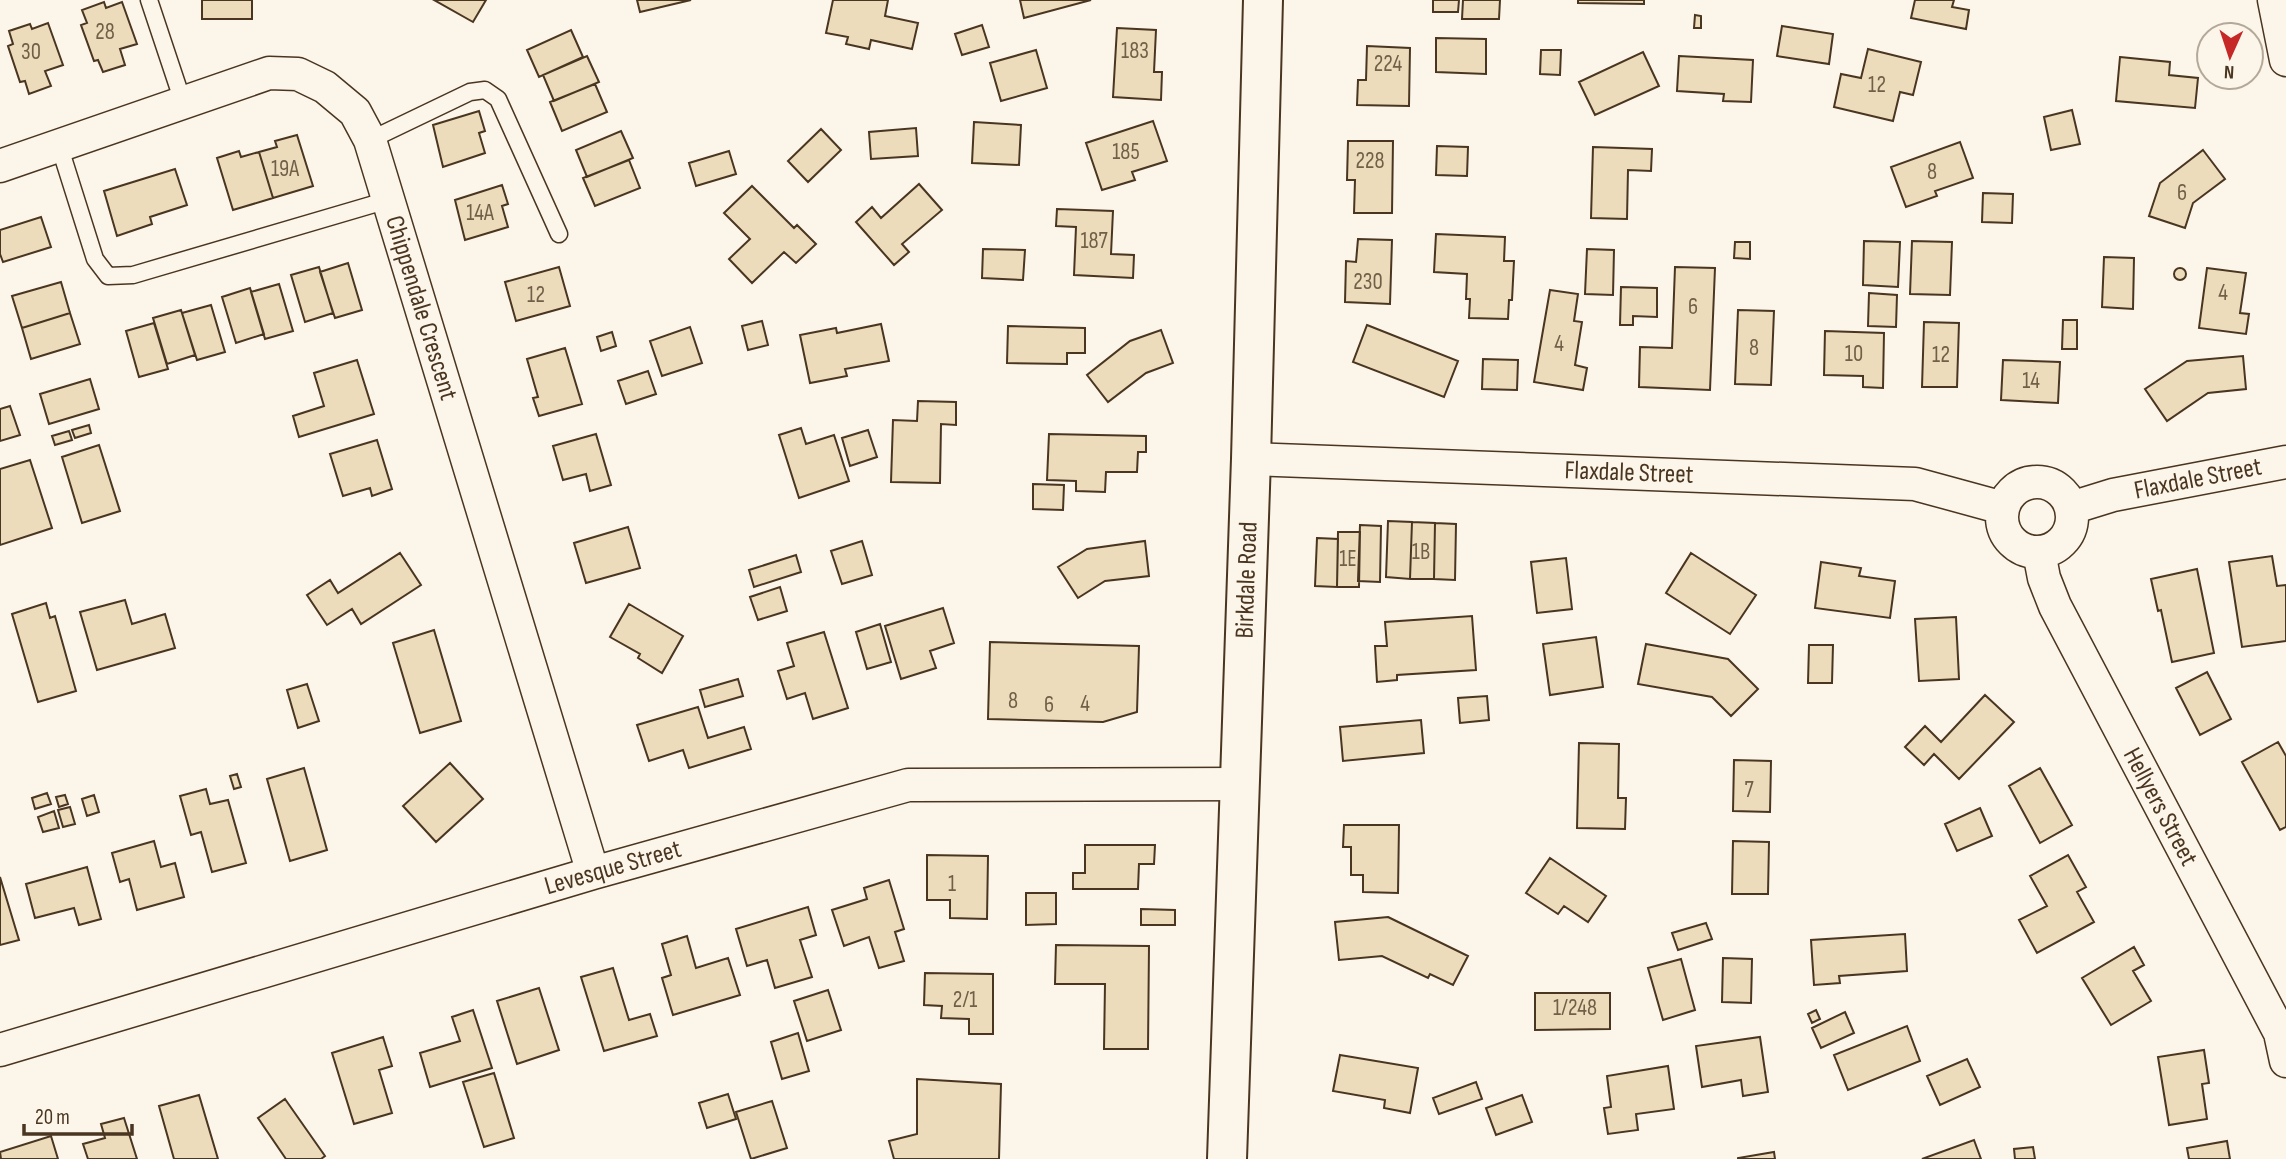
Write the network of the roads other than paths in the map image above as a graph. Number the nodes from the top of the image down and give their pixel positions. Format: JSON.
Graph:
{"nodes":[{"id":1,"x":149,"y":0,"type":"edge"},
{"id":2,"x":1263,"y":0,"type":"edge"},
{"id":3,"x":2274,"y":0,"type":"edge"},
{"id":4,"x":2286,"y":60,"type":"edge"},
{"id":5,"x":183,"y":102,"type":"junction"},
{"id":6,"x":370,"y":139,"type":"junction"},
{"id":7,"x":59,"y":145,"type":"junction"},
{"id":8,"x":0,"y":166,"type":"edge"},
{"id":9,"x":388,"y":200,"type":"junction"},
{"id":10,"x":559,"y":234,"type":"dead end"},
{"id":11,"x":1251,"y":459,"type":"junction"},
{"id":12,"x":2286,"y":462,"type":"edge"},
{"id":13,"x":2003,"y":508,"type":"junction"},
{"id":14,"x":2071,"y":508,"type":"junction"},
{"id":15,"x":2039,"y":552,"type":"junction"},
{"id":16,"x":1240,"y":785,"type":"junction"},
{"id":17,"x":593,"y":873,"type":"junction"},
{"id":18,"x":2284,"y":1042,"type":"edge"},
{"id":19,"x":0,"y":1049,"type":"edge"},
{"id":20,"x":1227,"y":1159,"type":"edge"}],
"edges":[{"from":1,"to":5,"type":"lane"},
{"from":2,"to":11,"type":"main road","name":"Birkdale Road"},
{"from":3,"to":4,"type":"street"},
{"from":5,"to":6,"type":"street","name":"Chippendale Crescent"},
{"from":5,"to":7,"type":"street","name":"Chippendale Crescent"},
{"from":6,"to":9,"type":"street","name":"Chippendale Crescent"},
{"from":6,"to":10,"type":"lane"},
{"from":7,"to":8,"type":"street","name":"Chippendale Crescent"},
{"from":7,"to":9,"type":"lane"},
{"from":9,"to":17,"type":"street","name":"Chippendale Crescent"},
{"from":11,"to":13,"type":"street","name":"Flaxdale Street"},
{"from":11,"to":16,"type":"main road","name":"Birkdale Road"},
{"from":12,"to":14,"type":"street","name":"Flaxdale Street"},
{"from":13,"to":14,"type":"street"},
{"from":13,"to":15,"type":"street"},
{"from":14,"to":15,"type":"street"},
{"from":15,"to":18,"type":"street","name":"Hellyers Street"},
{"from":16,"to":17,"type":"street","name":"Levesque Street"},
{"from":16,"to":20,"type":"main road","name":"Birkdale Road"},
{"from":17,"to":19,"type":"street","name":"Levesque Street"}]}
